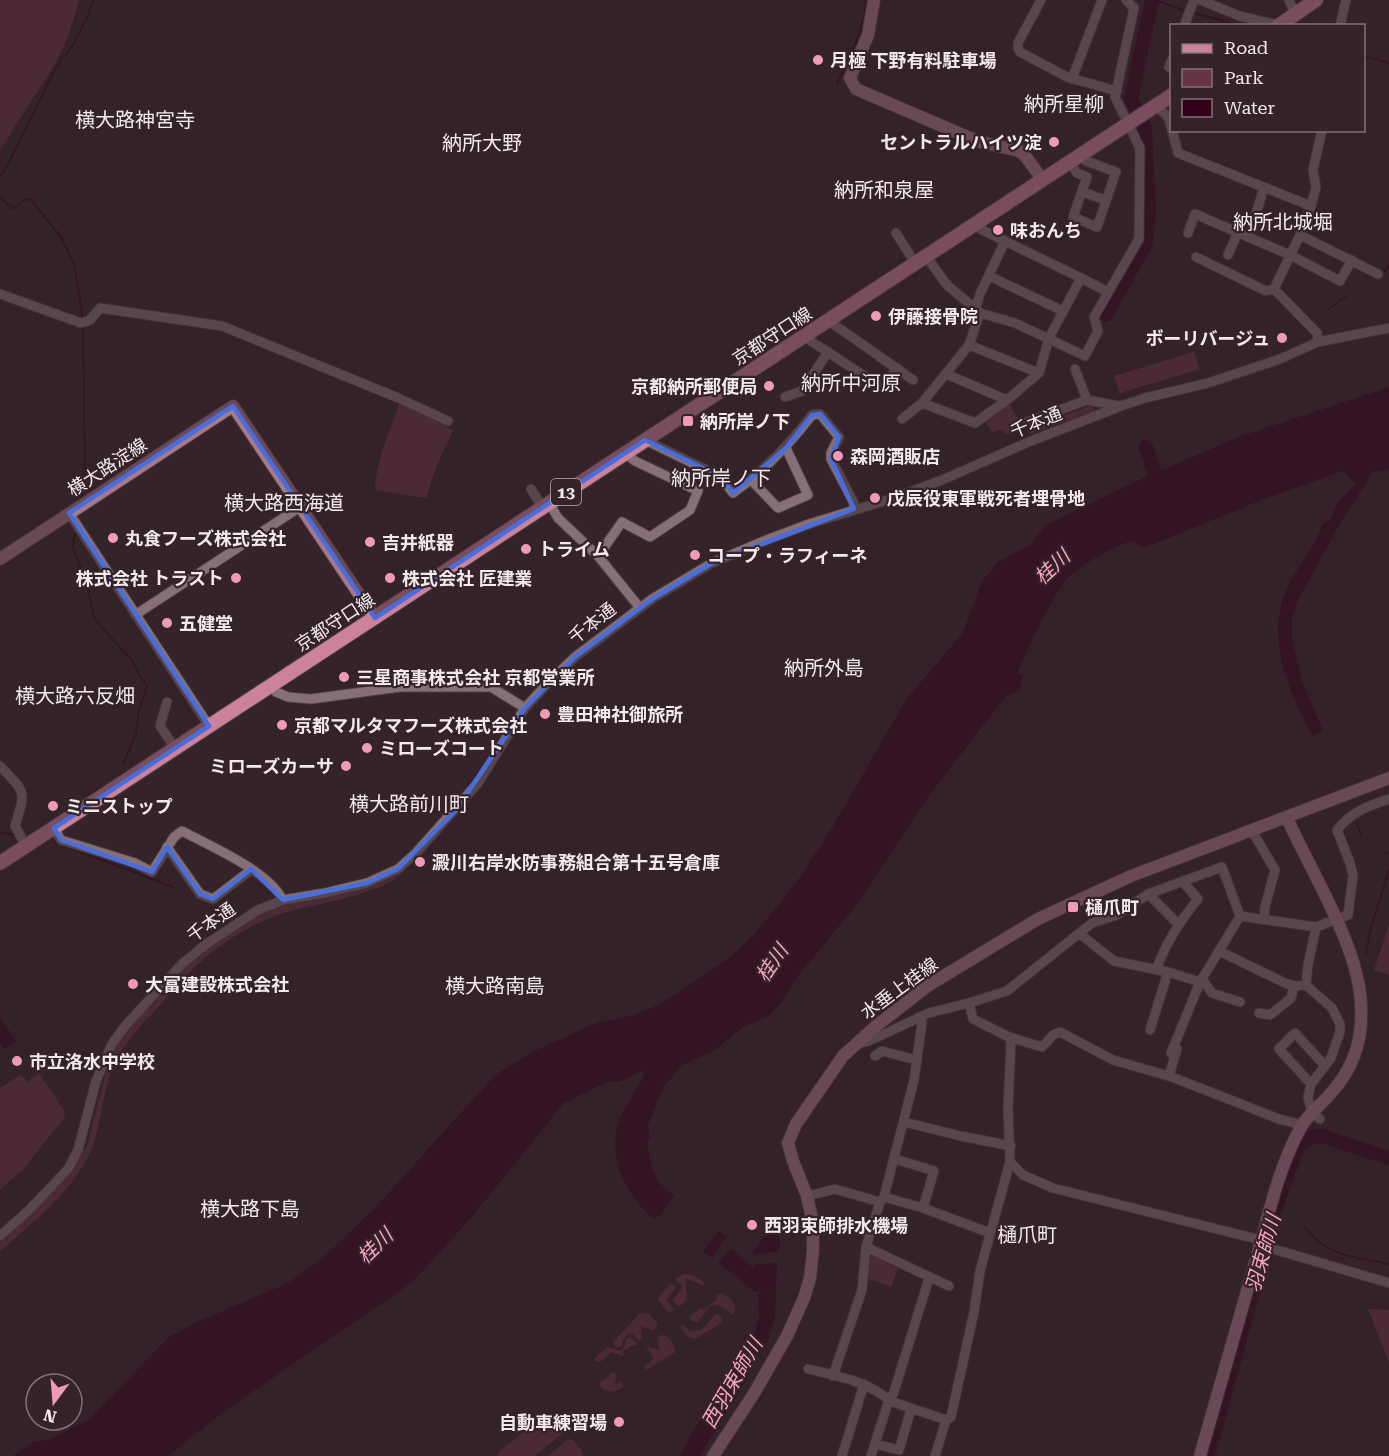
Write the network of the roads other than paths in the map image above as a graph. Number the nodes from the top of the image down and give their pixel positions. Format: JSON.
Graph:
{"nodes":[{"id":1,"x":874,"y":0,"type":"edge"},
{"id":2,"x":1041,"y":0,"type":"edge"},
{"id":3,"x":1102,"y":0,"type":"edge"},
{"id":4,"x":1126,"y":0,"type":"edge"},
{"id":5,"x":1196,"y":0,"type":"edge"},
{"id":6,"x":1289,"y":0,"type":"edge"},
{"id":7,"x":1316,"y":0,"type":"edge"},
{"id":8,"x":1346,"y":0,"type":"edge"},
{"id":9,"x":1215,"y":3,"type":"edge"},
{"id":10,"x":1295,"y":14,"type":"junction"},
{"id":11,"x":1185,"y":21,"type":"edge"},
{"id":12,"x":1274,"y":24,"type":"edge"},
{"id":13,"x":1280,"y":24,"type":"edge"},
{"id":14,"x":1340,"y":24,"type":"edge"},
{"id":15,"x":1072,"y":79,"type":"junction"},
{"id":16,"x":1116,"y":92,"type":"junction"},
{"id":17,"x":1170,"y":96,"type":"edge"},
{"id":18,"x":1152,"y":107,"type":"junction"},
{"id":19,"x":1130,"y":122,"type":"junction"},
{"id":20,"x":1170,"y":124,"type":"edge"},
{"id":21,"x":1173,"y":132,"type":"edge"},
{"id":22,"x":1322,"y":132,"type":"edge"},
{"id":23,"x":1075,"y":159,"type":"junction"},
{"id":24,"x":1042,"y":180,"type":"junction"},
{"id":25,"x":1264,"y":188,"type":"junction"},
{"id":26,"x":1082,"y":192,"type":"junction"},
{"id":27,"x":1106,"y":200,"type":"junction"},
{"id":28,"x":1311,"y":206,"type":"junction"},
{"id":29,"x":1254,"y":220,"type":"dead end"},
{"id":30,"x":972,"y":225,"type":"junction"},
{"id":31,"x":1238,"y":232,"type":"junction"},
{"id":32,"x":896,"y":233,"type":"dead end"},
{"id":33,"x":1188,"y":233,"type":"dead end"},
{"id":34,"x":1300,"y":235,"type":"junction"},
{"id":35,"x":1005,"y":241,"type":"junction"},
{"id":36,"x":1228,"y":255,"type":"dead end"},
{"id":37,"x":1290,"y":255,"type":"junction"},
{"id":38,"x":1196,"y":257,"type":"dead end"},
{"id":39,"x":921,"y":260,"type":"junction"},
{"id":40,"x":1352,"y":260,"type":"junction"},
{"id":41,"x":1378,"y":274,"type":"dead end"},
{"id":42,"x":989,"y":276,"type":"junction"},
{"id":43,"x":1081,"y":278,"type":"junction"},
{"id":44,"x":1274,"y":289,"type":"junction"},
{"id":45,"x":1108,"y":292,"type":"junction"},
{"id":46,"x":0,"y":294,"type":"edge"},
{"id":47,"x":1064,"y":311,"type":"junction"},
{"id":48,"x":978,"y":312,"type":"junction"},
{"id":49,"x":829,"y":321,"type":"junction"},
{"id":50,"x":1389,"y":328,"type":"edge"},
{"id":51,"x":803,"y":336,"type":"junction"},
{"id":52,"x":1049,"y":338,"type":"junction"},
{"id":53,"x":1318,"y":342,"type":"junction"},
{"id":54,"x":969,"y":345,"type":"junction"},
{"id":55,"x":828,"y":352,"type":"junction"},
{"id":56,"x":897,"y":369,"type":"junction"},
{"id":57,"x":1075,"y":369,"type":"dead end"},
{"id":58,"x":1039,"y":373,"type":"junction"},
{"id":59,"x":946,"y":374,"type":"junction"},
{"id":60,"x":913,"y":380,"type":"dead end"},
{"id":61,"x":785,"y":397,"type":"dead end"},
{"id":62,"x":1007,"y":400,"type":"junction"},
{"id":63,"x":1087,"y":400,"type":"junction"},
{"id":64,"x":922,"y":403,"type":"junction"},
{"id":65,"x":1121,"y":406,"type":"junction"},
{"id":66,"x":902,"y":418,"type":"dead end"},
{"id":67,"x":448,"y":422,"type":"dead end"},
{"id":68,"x":1027,"y":422,"type":"dead end"},
{"id":69,"x":645,"y":440,"type":"junction"},
{"id":70,"x":786,"y":448,"type":"junction"},
{"id":71,"x":625,"y":453,"type":"junction"},
{"id":72,"x":752,"y":480,"type":"junction"},
{"id":73,"x":531,"y":489,"type":"dead end"},
{"id":74,"x":546,"y":506,"type":"junction"},
{"id":75,"x":300,"y":507,"type":"junction"},
{"id":76,"x":854,"y":509,"type":"junction"},
{"id":77,"x":69,"y":513,"type":"junction"},
{"id":78,"x":598,"y":556,"type":"junction"},
{"id":79,"x":0,"y":559,"type":"edge"},
{"id":80,"x":640,"y":608,"type":"junction"},
{"id":81,"x":135,"y":615,"type":"junction"},
{"id":82,"x":375,"y":618,"type":"junction"},
{"id":83,"x":270,"y":686,"type":"junction"},
{"id":84,"x":167,"y":702,"type":"dead end"},
{"id":85,"x":525,"y":708,"type":"junction"},
{"id":86,"x":209,"y":726,"type":"junction"},
{"id":87,"x":175,"y":748,"type":"junction"},
{"id":88,"x":0,"y":766,"type":"edge"},
{"id":89,"x":1389,"y":778,"type":"edge"},
{"id":90,"x":1389,"y":799,"type":"edge"},
{"id":91,"x":1287,"y":818,"type":"junction"},
{"id":92,"x":54,"y":828,"type":"junction"},
{"id":93,"x":1252,"y":831,"type":"junction"},
{"id":94,"x":24,"y":842,"type":"junction"},
{"id":95,"x":167,"y":847,"type":"junction"},
{"id":96,"x":0,"y":863,"type":"edge"},
{"id":97,"x":250,"y":870,"type":"junction"},
{"id":98,"x":1183,"y":882,"type":"junction"},
{"id":99,"x":1149,"y":894,"type":"junction"},
{"id":100,"x":284,"y":900,"type":"junction"},
{"id":101,"x":1240,"y":916,"type":"junction"},
{"id":102,"x":1264,"y":919,"type":"junction"},
{"id":103,"x":1336,"y":921,"type":"junction"},
{"id":104,"x":1178,"y":924,"type":"junction"},
{"id":105,"x":1316,"y":927,"type":"junction"},
{"id":106,"x":1080,"y":934,"type":"junction"},
{"id":107,"x":1219,"y":951,"type":"junction"},
{"id":108,"x":1157,"y":968,"type":"junction"},
{"id":109,"x":1168,"y":972,"type":"junction"},
{"id":110,"x":1201,"y":980,"type":"junction"},
{"id":111,"x":1306,"y":985,"type":"junction"},
{"id":112,"x":1294,"y":986,"type":"junction"},
{"id":113,"x":1240,"y":1002,"type":"dead end"},
{"id":114,"x":969,"y":1004,"type":"junction"},
{"id":115,"x":1259,"y":1013,"type":"dead end"},
{"id":116,"x":1186,"y":1015,"type":"junction"},
{"id":117,"x":919,"y":1017,"type":"junction"},
{"id":118,"x":1150,"y":1030,"type":"dead end"},
{"id":119,"x":1009,"y":1037,"type":"junction"},
{"id":120,"x":856,"y":1043,"type":"junction"},
{"id":121,"x":1171,"y":1053,"type":"dead end"},
{"id":122,"x":875,"y":1056,"type":"dead end"},
{"id":123,"x":917,"y":1060,"type":"junction"},
{"id":124,"x":1325,"y":1066,"type":"junction"},
{"id":125,"x":1169,"y":1076,"type":"junction"},
{"id":126,"x":1311,"y":1084,"type":"junction"},
{"id":127,"x":1316,"y":1116,"type":"junction"},
{"id":128,"x":904,"y":1122,"type":"junction"},
{"id":129,"x":1302,"y":1125,"type":"junction"},
{"id":130,"x":1011,"y":1146,"type":"junction"},
{"id":131,"x":895,"y":1159,"type":"junction"},
{"id":132,"x":1010,"y":1162,"type":"junction"},
{"id":133,"x":807,"y":1196,"type":"junction"},
{"id":134,"x":882,"y":1199,"type":"junction"},
{"id":135,"x":923,"y":1208,"type":"junction"},
{"id":136,"x":990,"y":1233,"type":"junction"},
{"id":137,"x":0,"y":1236,"type":"edge"},
{"id":138,"x":1261,"y":1243,"type":"junction"},
{"id":139,"x":866,"y":1247,"type":"junction"},
{"id":140,"x":929,"y":1278,"type":"junction"},
{"id":141,"x":1389,"y":1283,"type":"edge"},
{"id":142,"x":949,"y":1286,"type":"dead end"},
{"id":143,"x":808,"y":1369,"type":"dead end"},
{"id":144,"x":833,"y":1376,"type":"junction"},
{"id":145,"x":864,"y":1384,"type":"junction"},
{"id":146,"x":890,"y":1401,"type":"junction"},
{"id":147,"x":911,"y":1409,"type":"junction"},
{"id":148,"x":946,"y":1419,"type":"junction"},
{"id":149,"x":875,"y":1444,"type":"junction"},
{"id":150,"x":718,"y":1455,"type":"edge"},
{"id":151,"x":842,"y":1456,"type":"edge"},
{"id":152,"x":872,"y":1456,"type":"edge"},
{"id":153,"x":935,"y":1456,"type":"edge"},
{"id":154,"x":1200,"y":1456,"type":"edge"}],
"edges":[{"from":1,"to":24,"type":"street"},
{"from":2,"to":15,"type":"street"},
{"from":3,"to":15,"type":"street"},
{"from":4,"to":16,"type":"street"},
{"from":5,"to":9,"type":"street"},
{"from":5,"to":11,"type":"street"},
{"from":6,"to":10,"type":"street"},
{"from":7,"to":10,"type":"main road"},
{"from":8,"to":14,"type":"street"},
{"from":9,"to":12,"type":"street"},
{"from":10,"to":13,"type":"main road"},
{"from":15,"to":16,"type":"street"},
{"from":16,"to":19,"type":"street"},
{"from":17,"to":18,"type":"main road","name":"京都守口線","number":"13"},
{"from":18,"to":19,"type":"main road","name":"京都守口線","number":"13"},
{"from":18,"to":20,"type":"street"},
{"from":19,"to":23,"type":"main road","name":"京都守口線","number":"13"},
{"from":19,"to":45,"type":"street"},
{"from":21,"to":25,"type":"street"},
{"from":22,"to":28,"type":"street"},
{"from":23,"to":24,"type":"main road","name":"京都守口線","number":"13"},
{"from":23,"to":26,"type":"street"},
{"from":23,"to":27,"type":"street"},
{"from":24,"to":30,"type":"main road","name":"京都守口線","number":"13"},
{"from":25,"to":28,"type":"street"},
{"from":25,"to":29,"type":"street"},
{"from":26,"to":27,"type":"street"},
{"from":26,"to":27,"type":"street"},
{"from":28,"to":34,"type":"street"},
{"from":30,"to":35,"type":"street"},
{"from":30,"to":39,"type":"main road","name":"京都守口線","number":"13"},
{"from":31,"to":33,"type":"street"},
{"from":31,"to":36,"type":"street"},
{"from":31,"to":37,"type":"street"},
{"from":32,"to":39,"type":"street"},
{"from":34,"to":37,"type":"street"},
{"from":34,"to":40,"type":"street"},
{"from":35,"to":42,"type":"street"},
{"from":35,"to":43,"type":"street"},
{"from":37,"to":40,"type":"street"},
{"from":37,"to":44,"type":"street"},
{"from":38,"to":44,"type":"street"},
{"from":39,"to":48,"type":"street"},
{"from":39,"to":49,"type":"main road","name":"京都守口線","number":"13"},
{"from":40,"to":41,"type":"street"},
{"from":42,"to":47,"type":"street"},
{"from":42,"to":48,"type":"street"},
{"from":43,"to":45,"type":"street"},
{"from":43,"to":47,"type":"street"},
{"from":44,"to":53,"type":"street"},
{"from":45,"to":52,"type":"street"},
{"from":46,"to":67,"type":"street"},
{"from":47,"to":52,"type":"street"},
{"from":48,"to":52,"type":"street"},
{"from":48,"to":54,"type":"street"},
{"from":49,"to":51,"type":"main road","name":"京都守口線","number":"13"},
{"from":49,"to":56,"type":"street"},
{"from":50,"to":53,"type":"street","name":"千本通"},
{"from":51,"to":55,"type":"street"},
{"from":51,"to":69,"type":"main road","name":"京都守口線","number":"13"},
{"from":52,"to":58,"type":"street"},
{"from":53,"to":65,"type":"street","name":"千本通"},
{"from":54,"to":58,"type":"street"},
{"from":54,"to":59,"type":"street"},
{"from":55,"to":56,"type":"street"},
{"from":55,"to":61,"type":"street"},
{"from":56,"to":60,"type":"street"},
{"from":57,"to":63,"type":"street"},
{"from":58,"to":62,"type":"street"},
{"from":59,"to":62,"type":"street"},
{"from":59,"to":64,"type":"street"},
{"from":62,"to":64,"type":"street"},
{"from":63,"to":65,"type":"street"},
{"from":63,"to":68,"type":"street"},
{"from":64,"to":66,"type":"street"},
{"from":65,"to":76,"type":"street","name":"千本通"},
{"from":69,"to":71,"type":"main road","name":"京都守口線","number":"13"},
{"from":69,"to":72,"type":"street"},
{"from":70,"to":72,"type":"street"},
{"from":70,"to":72,"type":"street"},
{"from":70,"to":76,"type":"street"},
{"from":71,"to":74,"type":"main road","name":"京都守口線","number":"13"},
{"from":71,"to":78,"type":"street"},
{"from":73,"to":74,"type":"street"},
{"from":74,"to":78,"type":"street"},
{"from":74,"to":82,"type":"main road","name":"京都守口線","number":"13"},
{"from":75,"to":77,"type":"street","name":"横大路淀線"},
{"from":75,"to":81,"type":"street"},
{"from":75,"to":82,"type":"street"},
{"from":76,"to":80,"type":"street","name":"千本通"},
{"from":77,"to":79,"type":"street","name":"横大路淀線"},
{"from":77,"to":81,"type":"street"},
{"from":78,"to":80,"type":"street"},
{"from":80,"to":85,"type":"street","name":"千本通"},
{"from":81,"to":86,"type":"street"},
{"from":82,"to":83,"type":"main road","name":"京都守口線","number":"13"},
{"from":83,"to":85,"type":"street"},
{"from":83,"to":86,"type":"main road","name":"京都守口線","number":"13"},
{"from":84,"to":87,"type":"street"},
{"from":85,"to":100,"type":"street","name":"千本通"},
{"from":86,"to":87,"type":"main road","name":"京都守口線","number":"13"},
{"from":87,"to":92,"type":"main road","name":"京都守口線","number":"13"},
{"from":88,"to":94,"type":"street"},
{"from":89,"to":91,"type":"street","name":"水垂上桂線"},
{"from":90,"to":103,"type":"street"},
{"from":91,"to":93,"type":"street","name":"水垂上桂線"},
{"from":91,"to":103,"type":"street"},
{"from":92,"to":94,"type":"main road","name":"京都守口線","number":"13"},
{"from":92,"to":95,"type":"street"},
{"from":93,"to":102,"type":"street"},
{"from":93,"to":120,"type":"street","name":"水垂上桂線"},
{"from":94,"to":96,"type":"main road","name":"京都守口線","number":"13"},
{"from":95,"to":97,"type":"street"},
{"from":95,"to":97,"type":"street"},
{"from":97,"to":100,"type":"street"},
{"from":98,"to":99,"type":"street"},
{"from":98,"to":101,"type":"street"},
{"from":98,"to":104,"type":"street"},
{"from":99,"to":104,"type":"street"},
{"from":99,"to":106,"type":"street"},
{"from":100,"to":137,"type":"street","name":"千本通"},
{"from":101,"to":102,"type":"street"},
{"from":101,"to":107,"type":"street"},
{"from":102,"to":105,"type":"street"},
{"from":103,"to":105,"type":"street"},
{"from":103,"to":127,"type":"street"},
{"from":104,"to":108,"type":"street"},
{"from":105,"to":111,"type":"street"},
{"from":106,"to":108,"type":"street"},
{"from":106,"to":114,"type":"street"},
{"from":107,"to":110,"type":"street"},
{"from":107,"to":112,"type":"street"},
{"from":108,"to":109,"type":"street"},
{"from":109,"to":110,"type":"street"},
{"from":109,"to":118,"type":"street"},
{"from":110,"to":113,"type":"street"},
{"from":110,"to":116,"type":"street"},
{"from":111,"to":112,"type":"street"},
{"from":111,"to":124,"type":"street"},
{"from":112,"to":115,"type":"street"},
{"from":114,"to":117,"type":"street"},
{"from":114,"to":119,"type":"street"},
{"from":116,"to":121,"type":"street"},
{"from":116,"to":125,"type":"street"},
{"from":117,"to":120,"type":"street"},
{"from":117,"to":123,"type":"street"},
{"from":119,"to":125,"type":"street"},
{"from":119,"to":130,"type":"street"},
{"from":120,"to":133,"type":"street","name":"水垂上桂線"},
{"from":122,"to":123,"type":"street"},
{"from":123,"to":128,"type":"street"},
{"from":124,"to":126,"type":"street"},
{"from":124,"to":126,"type":"street"},
{"from":125,"to":129,"type":"street"},
{"from":126,"to":127,"type":"street"},
{"from":127,"to":129,"type":"street"},
{"from":128,"to":130,"type":"street"},
{"from":128,"to":131,"type":"street"},
{"from":129,"to":138,"type":"street"},
{"from":130,"to":132,"type":"street"},
{"from":131,"to":134,"type":"street"},
{"from":131,"to":135,"type":"street"},
{"from":132,"to":136,"type":"street"},
{"from":132,"to":138,"type":"street"},
{"from":133,"to":134,"type":"street"},
{"from":133,"to":150,"type":"street","name":"水垂上桂線"},
{"from":134,"to":135,"type":"street"},
{"from":134,"to":139,"type":"street"},
{"from":135,"to":136,"type":"street"},
{"from":136,"to":148,"type":"street"},
{"from":138,"to":141,"type":"street"},
{"from":138,"to":154,"type":"street"},
{"from":139,"to":140,"type":"street"},
{"from":139,"to":144,"type":"street"},
{"from":140,"to":142,"type":"street"},
{"from":140,"to":146,"type":"street"},
{"from":143,"to":144,"type":"street"},
{"from":144,"to":145,"type":"street"},
{"from":145,"to":146,"type":"street"},
{"from":145,"to":151,"type":"street"},
{"from":146,"to":147,"type":"street"},
{"from":146,"to":149,"type":"street"},
{"from":147,"to":148,"type":"street"},
{"from":147,"to":149,"type":"street"},
{"from":148,"to":153,"type":"street"},
{"from":149,"to":152,"type":"street"}]}
